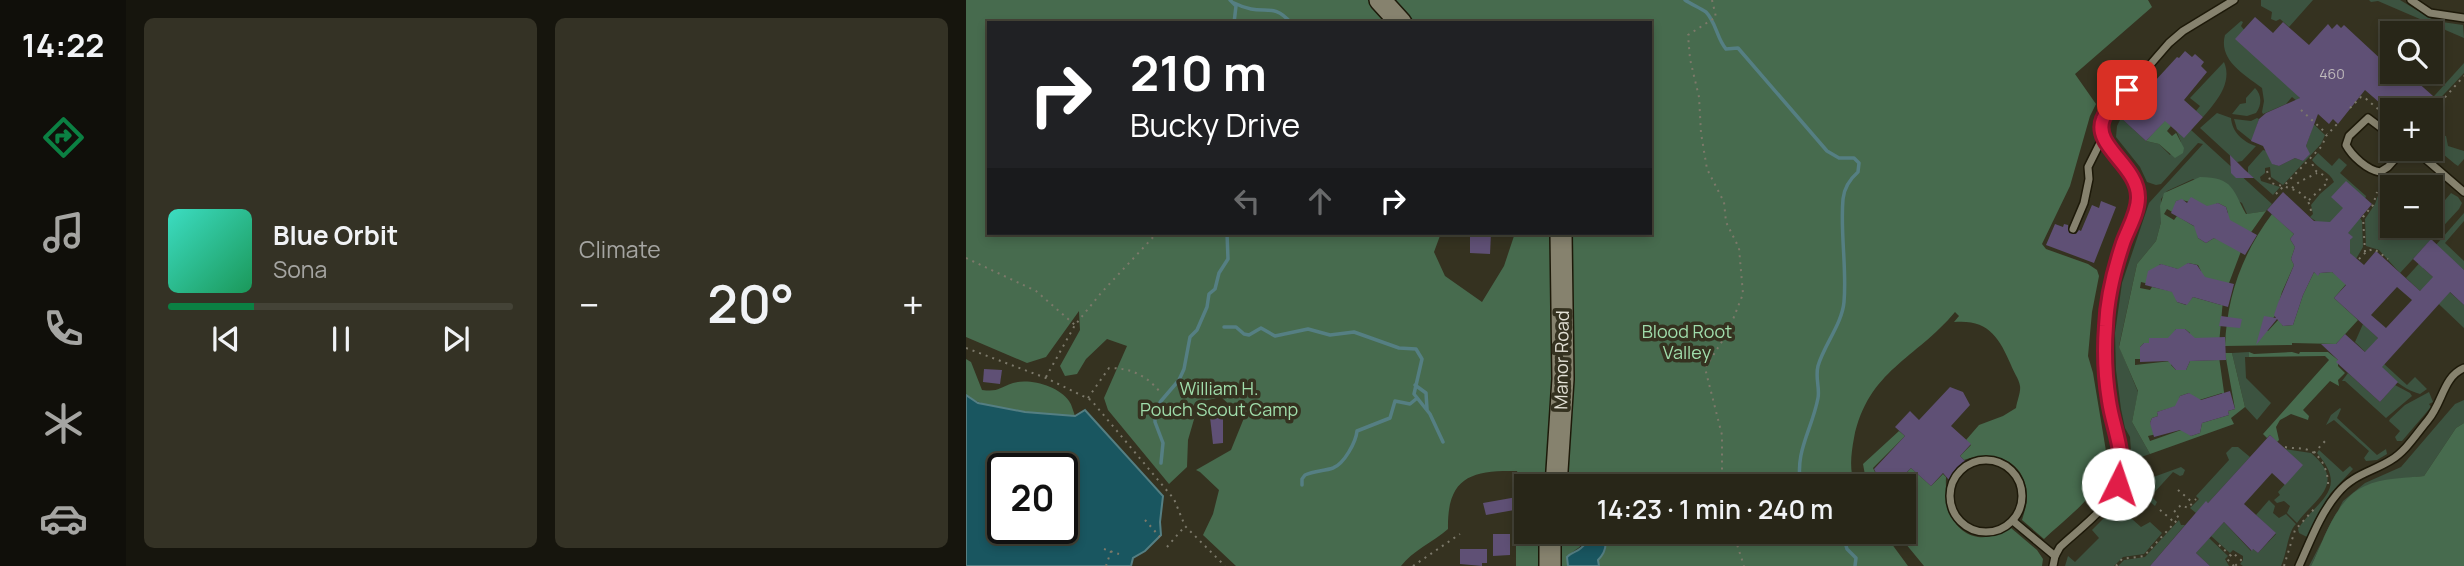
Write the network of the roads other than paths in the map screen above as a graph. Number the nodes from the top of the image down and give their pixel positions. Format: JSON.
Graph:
{"nodes":[{"id":1,"x":1380,"y":0,"type":"edge"},
{"id":2,"x":2234,"y":0,"type":"edge"},
{"id":3,"x":2411,"y":0,"type":"edge"},
{"id":4,"x":2464,"y":18,"type":"edge"},
{"id":5,"x":1399,"y":21,"type":"edge"},
{"id":6,"x":2380,"y":127,"type":"edge"},
{"id":7,"x":2103,"y":137,"type":"junction"},
{"id":8,"x":2393,"y":161,"type":"edge"},
{"id":9,"x":2428,"y":161,"type":"edge"},
{"id":10,"x":2464,"y":192,"type":"edge"},
{"id":11,"x":2073,"y":229,"type":"dead end"},
{"id":12,"x":1561,"y":235,"type":"edge"},
{"id":13,"x":2464,"y":368,"type":"edge"},
{"id":14,"x":1557,"y":474,"type":"edge"},
{"id":15,"x":2013,"y":521,"type":"junction"},
{"id":16,"x":1550,"y":544,"type":"edge"},
{"id":17,"x":2054,"y":561,"type":"edge"},
{"id":18,"x":1550,"y":566,"type":"edge"},
{"id":19,"x":2299,"y":566,"type":"edge"}],
"edges":[{"from":1,"to":5,"type":"street"},
{"from":2,"to":7,"type":"lane"},
{"from":3,"to":4,"type":"lane"},
{"from":6,"to":8,"type":"lane"},
{"from":7,"to":11,"type":"lane"},
{"from":7,"to":17,"type":"lane"},
{"from":9,"to":10,"type":"lane"},
{"from":12,"to":14,"type":"street","name":"Manor Road"},
{"from":13,"to":19,"type":"lane"},
{"from":15,"to":15,"type":"lane"},
{"from":15,"to":17,"type":"lane"},
{"from":16,"to":18,"type":"street"}]}
